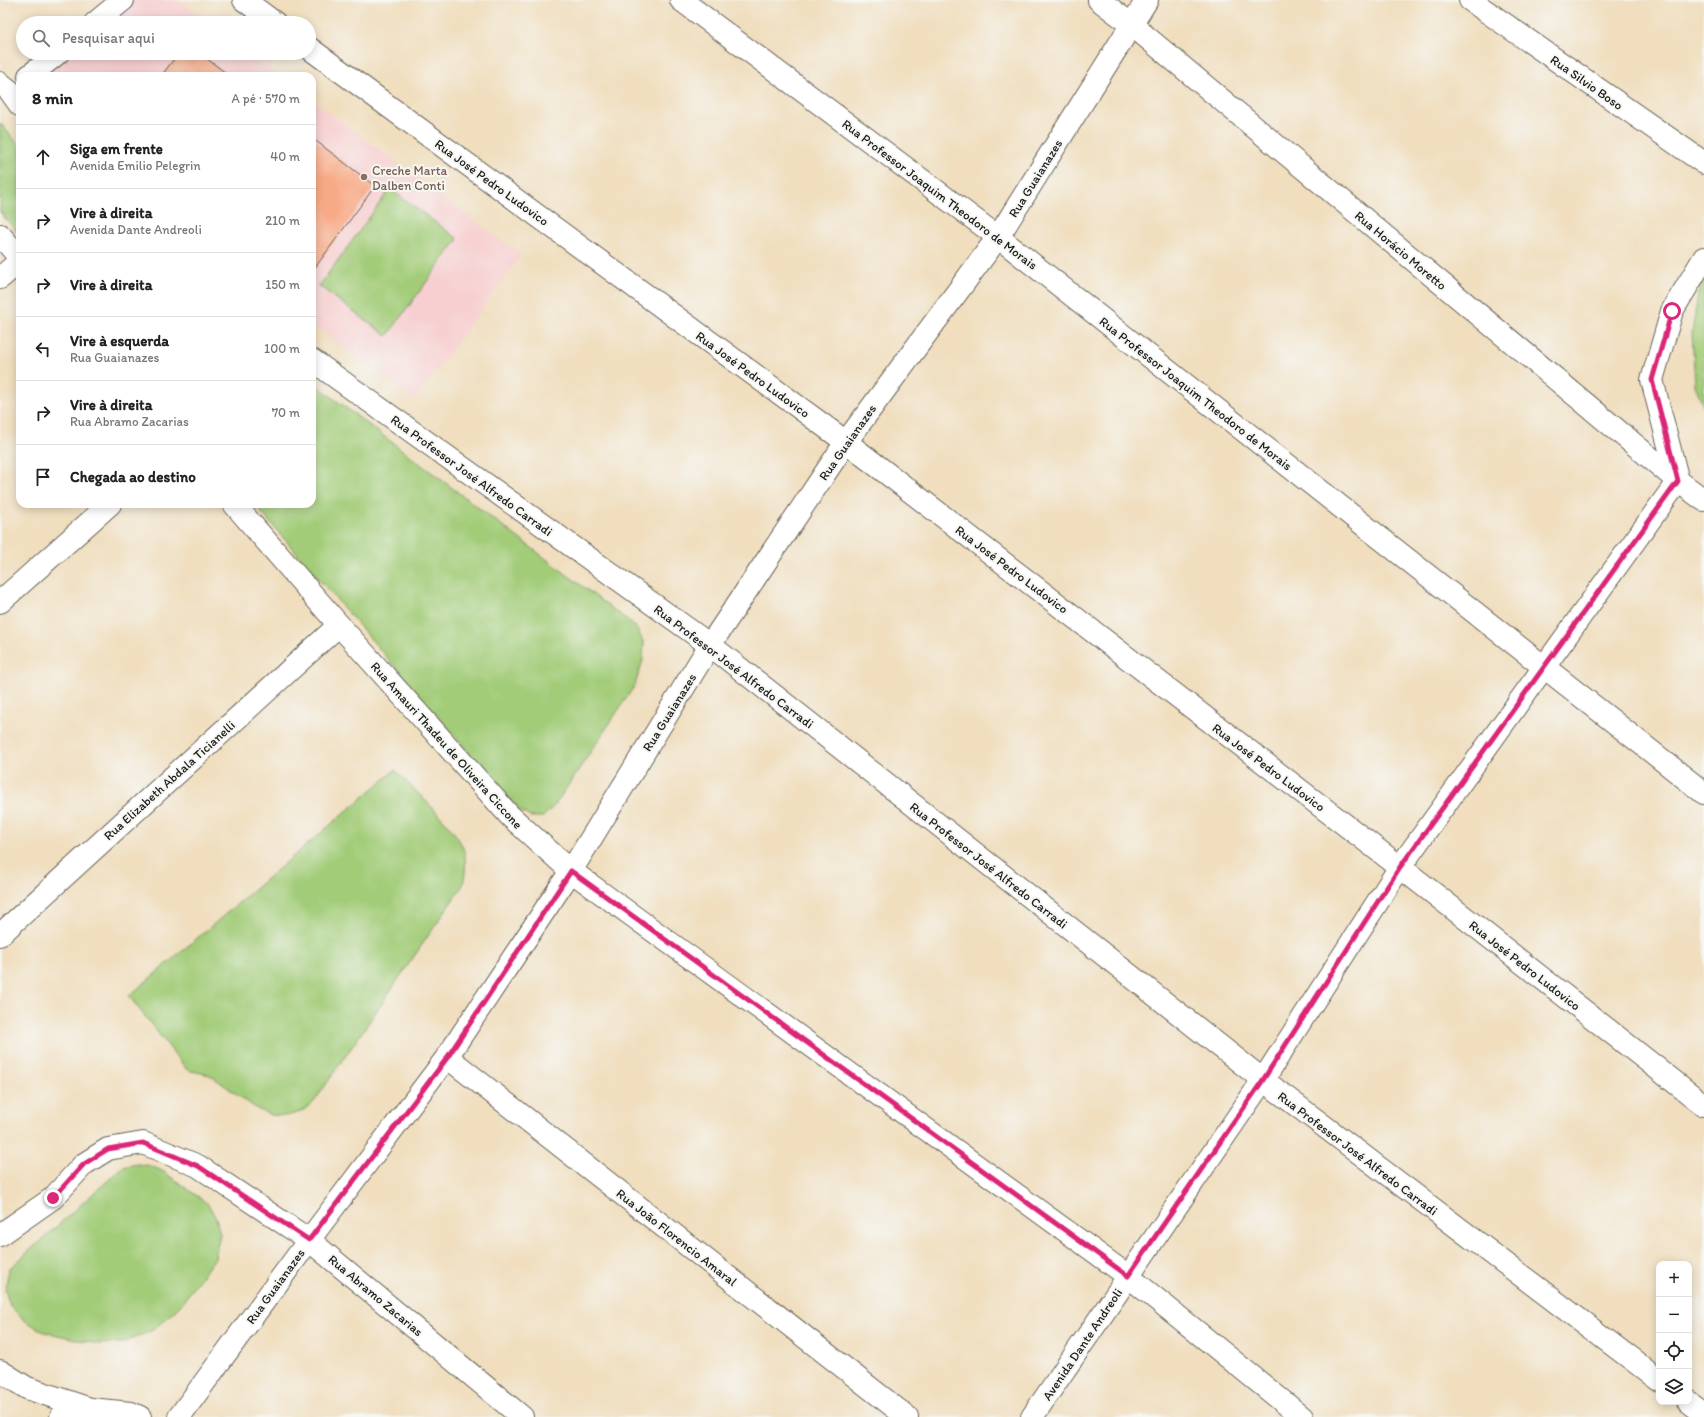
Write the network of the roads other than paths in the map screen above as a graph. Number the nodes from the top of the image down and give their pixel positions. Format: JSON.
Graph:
{"nodes":[{"id":1,"x":123,"y":0,"type":"edge"},
{"id":2,"x":244,"y":0,"type":"edge"},
{"id":3,"x":681,"y":0,"type":"edge"},
{"id":4,"x":1099,"y":0,"type":"edge"},
{"id":5,"x":1148,"y":0,"type":"edge"},
{"id":6,"x":1470,"y":0,"type":"edge"},
{"id":7,"x":104,"y":16,"type":"edge"},
{"id":8,"x":266,"y":16,"type":"edge"},
{"id":9,"x":1132,"y":25,"type":"junction"},
{"id":10,"x":316,"y":53,"type":"edge"},
{"id":11,"x":49,"y":60,"type":"edge"},
{"id":12,"x":34,"y":72,"type":"edge"},
{"id":13,"x":1704,"y":163,"type":"edge"},
{"id":14,"x":0,"y":235,"type":"edge"},
{"id":15,"x":998,"y":237,"type":"junction"},
{"id":16,"x":16,"y":253,"type":"edge"},
{"id":17,"x":1704,"y":258,"type":"edge"},
{"id":18,"x":16,"y":264,"type":"edge"},
{"id":19,"x":0,"y":278,"type":"edge"},
{"id":20,"x":316,"y":363,"type":"edge"},
{"id":21,"x":846,"y":442,"type":"junction"},
{"id":22,"x":1678,"y":481,"type":"junction"},
{"id":23,"x":1704,"y":500,"type":"edge"},
{"id":24,"x":106,"y":508,"type":"edge"},
{"id":25,"x":237,"y":508,"type":"edge"},
{"id":26,"x":0,"y":602,"type":"edge"},
{"id":27,"x":339,"y":625,"type":"junction"},
{"id":28,"x":710,"y":645,"type":"junction"},
{"id":29,"x":1544,"y":667,"type":"junction"},
{"id":30,"x":1704,"y":793,"type":"edge"},
{"id":31,"x":1400,"y":867,"type":"junction"},
{"id":32,"x":571,"y":871,"type":"junction"},
{"id":33,"x":0,"y":936,"type":"edge"},
{"id":34,"x":447,"y":1058,"type":"junction"},
{"id":35,"x":1263,"y":1080,"type":"junction"},
{"id":36,"x":1704,"y":1105,"type":"edge"},
{"id":37,"x":0,"y":1235,"type":"edge"},
{"id":38,"x":309,"y":1240,"type":"junction"},
{"id":39,"x":1128,"y":1276,"type":"junction"},
{"id":40,"x":0,"y":1371,"type":"edge"},
{"id":41,"x":1656,"y":1378,"type":"edge"},
{"id":42,"x":1692,"y":1405,"type":"edge"},
{"id":43,"x":90,"y":1410,"type":"junction"},
{"id":44,"x":1704,"y":1414,"type":"edge"},
{"id":45,"x":61,"y":1417,"type":"edge"},
{"id":46,"x":140,"y":1417,"type":"edge"},
{"id":47,"x":179,"y":1417,"type":"edge"},
{"id":48,"x":522,"y":1417,"type":"edge"},
{"id":49,"x":908,"y":1417,"type":"edge"},
{"id":50,"x":1032,"y":1417,"type":"edge"},
{"id":51,"x":1302,"y":1417,"type":"edge"}],
"edges":[{"from":1,"to":7,"type":"street"},
{"from":2,"to":8,"type":"street"},
{"from":3,"to":15,"type":"street","name":"Rua Professor Joaquim Theodoro de Morais"},
{"from":4,"to":9,"type":"street","name":"Rua Horácio Moretto"},
{"from":5,"to":9,"type":"street","name":"Rua Guaianazes"},
{"from":6,"to":13,"type":"street","name":"Rua Silvio Boso"},
{"from":9,"to":15,"type":"street","name":"Rua Guaianazes"},
{"from":9,"to":22,"type":"street","name":"Rua Horácio Moretto"},
{"from":10,"to":21,"type":"street","name":"Rua José Pedro Ludovico"},
{"from":11,"to":12,"type":"street"},
{"from":14,"to":16,"type":"street"},
{"from":15,"to":21,"type":"street","name":"Rua Guaianazes"},
{"from":15,"to":29,"type":"street","name":"Rua Professor Joaquim Theodoro de Morais"},
{"from":17,"to":22,"type":"street"},
{"from":18,"to":19,"type":"street"},
{"from":20,"to":28,"type":"street","name":"Rua Professor José Alfredo Carradi"},
{"from":21,"to":28,"type":"street","name":"Rua Guaianazes"},
{"from":21,"to":31,"type":"street","name":"Rua José Pedro Ludovico"},
{"from":22,"to":23,"type":"street","name":"Rua Horácio Moretto"},
{"from":22,"to":29,"type":"street","name":"Avenida Dante Andreoli"},
{"from":24,"to":26,"type":"street"},
{"from":25,"to":27,"type":"street","name":"Rua Amauri Thadeu de Oliveira Ciccone"},
{"from":27,"to":32,"type":"street","name":"Rua Amauri Thadeu de Oliveira Ciccone"},
{"from":27,"to":33,"type":"street","name":"Rua Elizabeth Abdala Ticianelli"},
{"from":28,"to":32,"type":"street","name":"Rua Guaianazes"},
{"from":28,"to":35,"type":"street","name":"Rua Professor José Alfredo Carradi"},
{"from":29,"to":30,"type":"street","name":"Rua Professor Joaquim Theodoro de Morais"},
{"from":29,"to":31,"type":"street","name":"Avenida Dante Andreoli"},
{"from":31,"to":35,"type":"street","name":"Avenida Dante Andreoli"},
{"from":31,"to":36,"type":"street","name":"Rua José Pedro Ludovico"},
{"from":32,"to":34,"type":"street","name":"Rua Guaianazes"},
{"from":32,"to":39,"type":"street","name":"Rua Amauri Thadeu de Oliveira Ciccone"},
{"from":34,"to":38,"type":"street","name":"Rua Guaianazes"},
{"from":34,"to":49,"type":"street","name":"Rua João Florencio Amaral"},
{"from":35,"to":39,"type":"street","name":"Avenida Dante Andreoli"},
{"from":35,"to":41,"type":"street","name":"Rua Professor José Alfredo Carradi"},
{"from":37,"to":38,"type":"street","name":"Rua Abramo Zacarias"},
{"from":38,"to":47,"type":"street","name":"Rua Guaianazes"},
{"from":38,"to":48,"type":"street","name":"Rua Abramo Zacarias"},
{"from":39,"to":50,"type":"street","name":"Avenida Dante Andreoli"},
{"from":39,"to":51,"type":"street","name":"Rua Amauri Thadeu de Oliveira Ciccone"},
{"from":40,"to":43,"type":"street"},
{"from":42,"to":44,"type":"street"},
{"from":43,"to":45,"type":"street"},
{"from":43,"to":46,"type":"street"}]}
